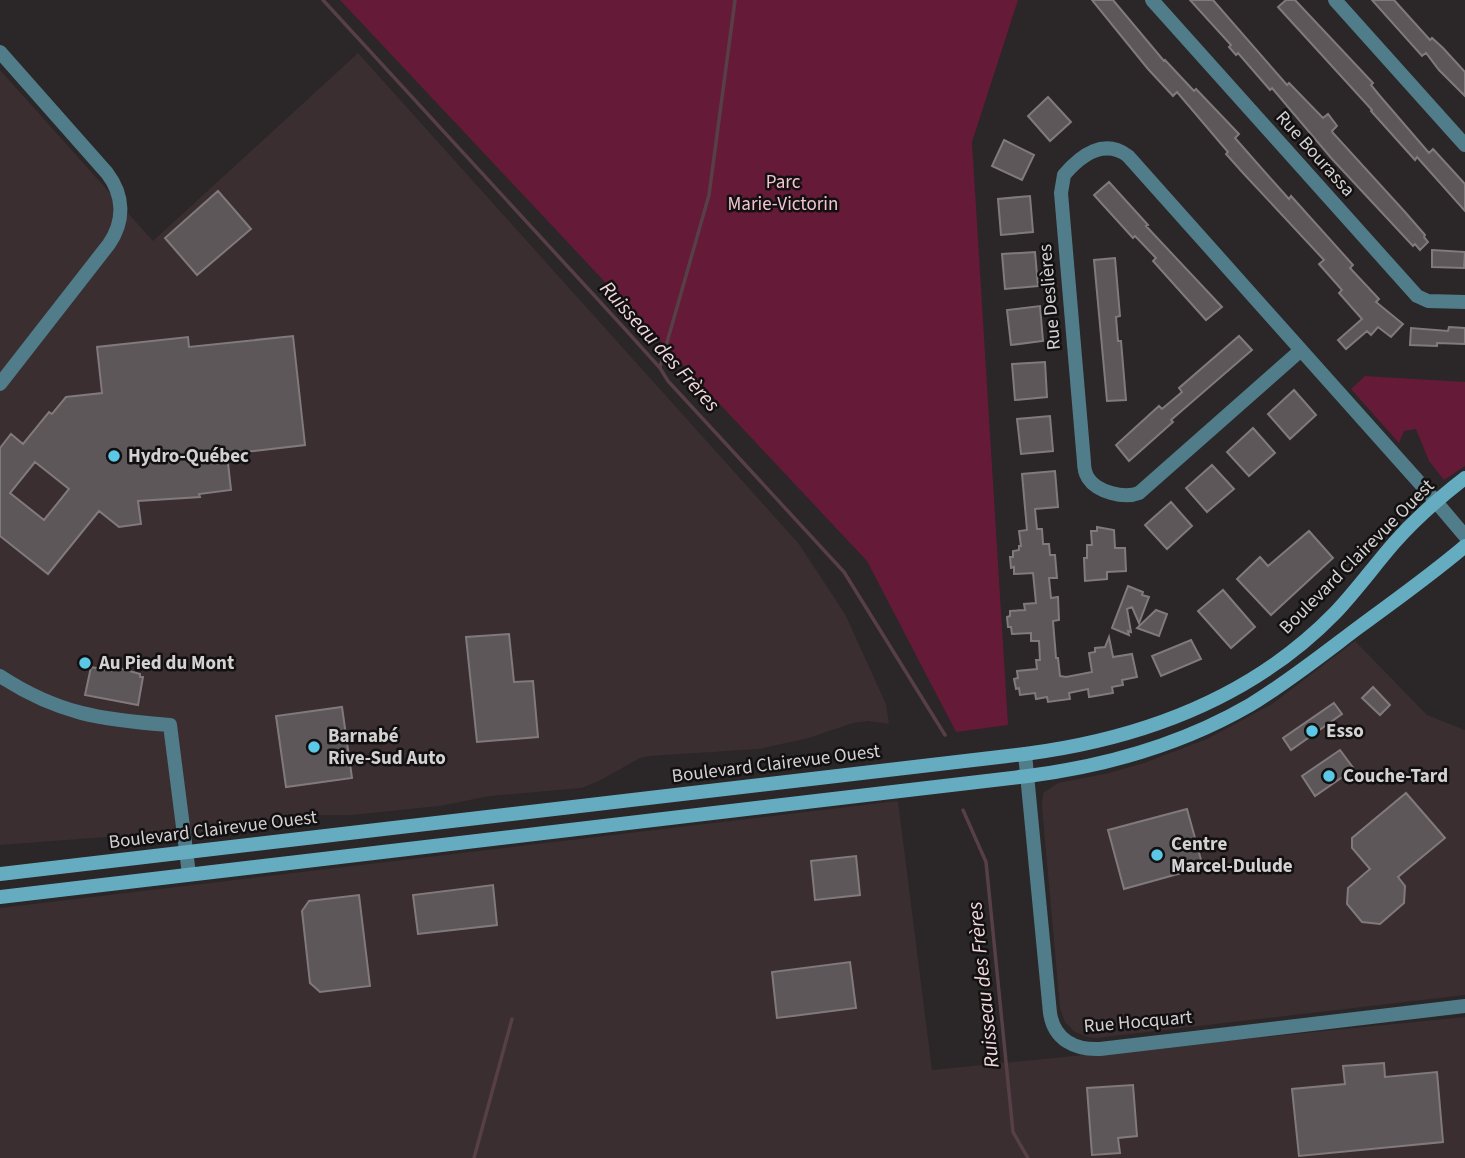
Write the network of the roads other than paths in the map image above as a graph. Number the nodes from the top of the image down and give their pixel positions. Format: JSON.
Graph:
{"nodes":[{"id":1,"x":1152,"y":0,"type":"edge"},
{"id":2,"x":1335,"y":0,"type":"edge"},
{"id":3,"x":0,"y":52,"type":"edge"},
{"id":4,"x":1465,"y":145,"type":"edge"},
{"id":5,"x":1465,"y":302,"type":"edge"},
{"id":6,"x":1301,"y":350,"type":"junction"},
{"id":7,"x":0,"y":384,"type":"edge"},
{"id":8,"x":1465,"y":478,"type":"edge"},
{"id":9,"x":1436,"y":502,"type":"junction"},
{"id":10,"x":1465,"y":536,"type":"edge"},
{"id":11,"x":1465,"y":546,"type":"edge"},
{"id":12,"x":0,"y":676,"type":"edge"},
{"id":13,"x":1245,"y":684,"type":"junction"},
{"id":14,"x":1250,"y":704,"type":"junction"},
{"id":15,"x":1025,"y":754,"type":"junction"},
{"id":16,"x":1028,"y":776,"type":"junction"},
{"id":17,"x":796,"y":781,"type":"junction"},
{"id":18,"x":799,"y":802,"type":"junction"},
{"id":19,"x":400,"y":827,"type":"junction"},
{"id":20,"x":402,"y":849,"type":"junction"},
{"id":21,"x":186,"y":852,"type":"junction"},
{"id":22,"x":0,"y":874,"type":"edge"},
{"id":23,"x":189,"y":874,"type":"junction"},
{"id":24,"x":0,"y":897,"type":"edge"},
{"id":25,"x":1465,"y":1006,"type":"edge"}],
"edges":[{"from":1,"to":5,"type":"street","name":"Rue Bourassa"},
{"from":2,"to":4,"type":"street"},
{"from":3,"to":7,"type":"street"},
{"from":6,"to":6,"type":"street","name":"Rue Deslières"},
{"from":6,"to":9,"type":"street","name":"Rue Deslières"},
{"from":8,"to":9,"type":"street","name":"Boulevard Clairevue Ouest"},
{"from":9,"to":10,"type":"street","name":"Rue Deslières"},
{"from":9,"to":13,"type":"street","name":"Boulevard Clairevue Ouest"},
{"from":11,"to":14,"type":"street","name":"Boulevard Clairevue Ouest"},
{"from":12,"to":21,"type":"street"},
{"from":13,"to":14,"type":"street"},
{"from":13,"to":15,"type":"street","name":"Boulevard Clairevue Ouest"},
{"from":14,"to":16,"type":"street","name":"Boulevard Clairevue Ouest"},
{"from":15,"to":16,"type":"street","name":"Rue Hocquart"},
{"from":15,"to":17,"type":"street","name":"Boulevard Clairevue Ouest"},
{"from":16,"to":18,"type":"street","name":"Boulevard Clairevue Ouest"},
{"from":16,"to":25,"type":"street","name":"Rue Hocquart"},
{"from":17,"to":18,"type":"street"},
{"from":17,"to":19,"type":"street","name":"Boulevard Clairevue Ouest"},
{"from":18,"to":20,"type":"street","name":"Boulevard Clairevue Ouest"},
{"from":19,"to":20,"type":"street"},
{"from":19,"to":21,"type":"street","name":"Boulevard Clairevue Ouest"},
{"from":20,"to":23,"type":"street","name":"Boulevard Clairevue Ouest"},
{"from":21,"to":22,"type":"street","name":"Boulevard Clairevue Ouest"},
{"from":21,"to":23,"type":"street"},
{"from":23,"to":24,"type":"street","name":"Boulevard Clairevue Ouest"}]}
